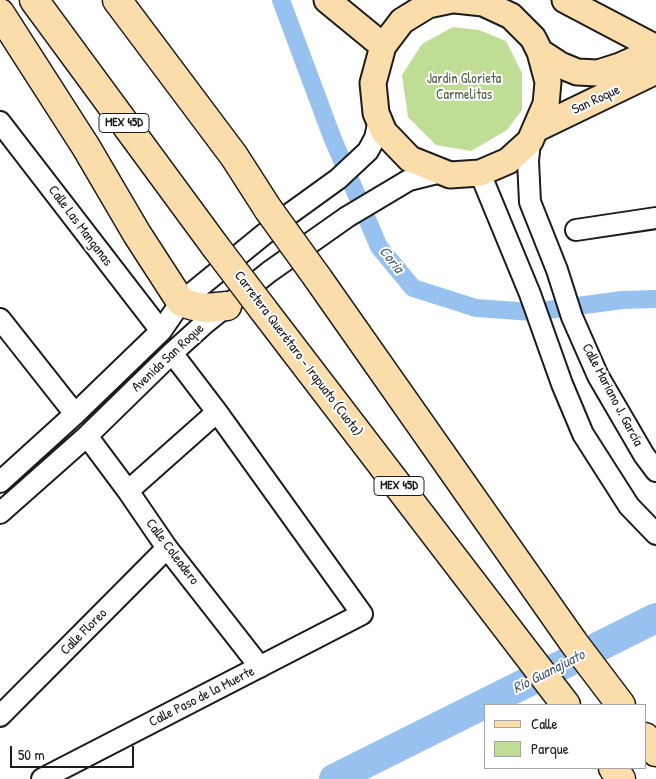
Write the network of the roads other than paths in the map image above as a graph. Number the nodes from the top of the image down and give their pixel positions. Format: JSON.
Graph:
{"nodes":[{"id":1,"x":34,"y":0,"type":"edge"},
{"id":2,"x":117,"y":0,"type":"edge"},
{"id":3,"x":133,"y":0,"type":"edge"},
{"id":4,"x":328,"y":0,"type":"edge"},
{"id":5,"x":564,"y":0,"type":"edge"},
{"id":6,"x":437,"y":1,"type":"edge"},
{"id":7,"x":0,"y":13,"type":"edge"},
{"id":8,"x":383,"y":46,"type":"junction"},
{"id":9,"x":656,"y":49,"type":"edge"},
{"id":10,"x":540,"y":52,"type":"junction"},
{"id":11,"x":656,"y":71,"type":"edge"},
{"id":12,"x":380,"y":120,"type":"junction"},
{"id":13,"x":0,"y":122,"type":"edge"},
{"id":14,"x":533,"y":135,"type":"junction"},
{"id":15,"x":234,"y":156,"type":"junction"},
{"id":16,"x":441,"y":172,"type":"junction"},
{"id":17,"x":480,"y":173,"type":"junction"},
{"id":18,"x":656,"y":218,"type":"edge"},
{"id":19,"x":576,"y":230,"type":"dead end"},
{"id":20,"x":181,"y":302,"type":"junction"},
{"id":21,"x":227,"y":306,"type":"junction"},
{"id":22,"x":0,"y":319,"type":"edge"},
{"id":23,"x":161,"y":331,"type":"junction"},
{"id":24,"x":172,"y":353,"type":"junction"},
{"id":25,"x":217,"y":412,"type":"junction"},
{"id":26,"x":75,"y":414,"type":"junction"},
{"id":27,"x":86,"y":436,"type":"junction"},
{"id":28,"x":27,"y":456,"type":"junction"},
{"id":29,"x":0,"y":471,"type":"edge"},
{"id":30,"x":656,"y":471,"type":"edge"},
{"id":31,"x":0,"y":482,"type":"edge"},
{"id":32,"x":128,"y":491,"type":"junction"},
{"id":33,"x":0,"y":512,"type":"edge"},
{"id":34,"x":656,"y":534,"type":"edge"},
{"id":35,"x":167,"y":548,"type":"junction"},
{"id":36,"x":260,"y":667,"type":"junction"},
{"id":37,"x":564,"y":702,"type":"edge"},
{"id":38,"x":620,"y":704,"type":"edge"},
{"id":39,"x":0,"y":716,"type":"edge"},
{"id":40,"x":646,"y":738,"type":"edge"},
{"id":41,"x":656,"y":752,"type":"edge"},
{"id":42,"x":42,"y":779,"type":"edge"}],
"edges":[{"from":1,"to":37,"type":"highway","name":"Carretera Querétaro - Irapuato (Cuota)","number":"MEX 45D","bridge":true},
{"from":2,"to":15,"type":"highway"},
{"from":3,"to":15,"type":"highway"},
{"from":4,"to":8,"type":"main road"},
{"from":5,"to":9,"type":"main road"},
{"from":6,"to":8,"type":"main road"},
{"from":6,"to":10,"type":"main road"},
{"from":7,"to":20,"type":"highway"},
{"from":8,"to":12,"type":"main road"},
{"from":9,"to":10,"type":"main road","name":"San Roque"},
{"from":10,"to":14,"type":"main road"},
{"from":11,"to":14,"type":"main road","name":"San Roque"},
{"from":12,"to":16,"type":"main road"},
{"from":12,"to":20,"type":"street","name":"Avenida San Roque"},
{"from":13,"to":23,"type":"street","name":"Calle Las Manganas"},
{"from":14,"to":17,"type":"main road"},
{"from":14,"to":30,"type":"street","name":"Calle Mariano J. García"},
{"from":15,"to":38,"type":"highway","bridge":true},
{"from":16,"to":17,"type":"main road"},
{"from":16,"to":21,"type":"street","name":"Avenida San Roque"},
{"from":17,"to":34,"type":"street"},
{"from":18,"to":19,"type":"street"},
{"from":20,"to":21,"type":"highway"},
{"from":20,"to":23,"type":"street","name":"Avenida San Roque"},
{"from":21,"to":24,"type":"street","name":"Avenida San Roque"},
{"from":22,"to":26,"type":"street"},
{"from":23,"to":26,"type":"street","name":"Avenida San Roque"},
{"from":24,"to":25,"type":"street"},
{"from":24,"to":27,"type":"street","name":"Avenida San Roque"},
{"from":25,"to":32,"type":"street"},
{"from":25,"to":36,"type":"street","name":"Calle Paso de la Muerte"},
{"from":26,"to":28,"type":"street","name":"Avenida San Roque"},
{"from":27,"to":32,"type":"street","name":"Calle Coleadero"},
{"from":27,"to":33,"type":"street","name":"Avenida San Roque"},
{"from":28,"to":29,"type":"street"},
{"from":28,"to":31,"type":"street","name":"Avenida San Roque"},
{"from":32,"to":35,"type":"street","name":"Calle Coleadero"},
{"from":35,"to":36,"type":"street","name":"Calle Coleadero"},
{"from":35,"to":39,"type":"street","name":"Calle Floreo"},
{"from":36,"to":42,"type":"street","name":"Calle Paso de la Muerte"},
{"from":40,"to":41,"type":"highway"}]}
